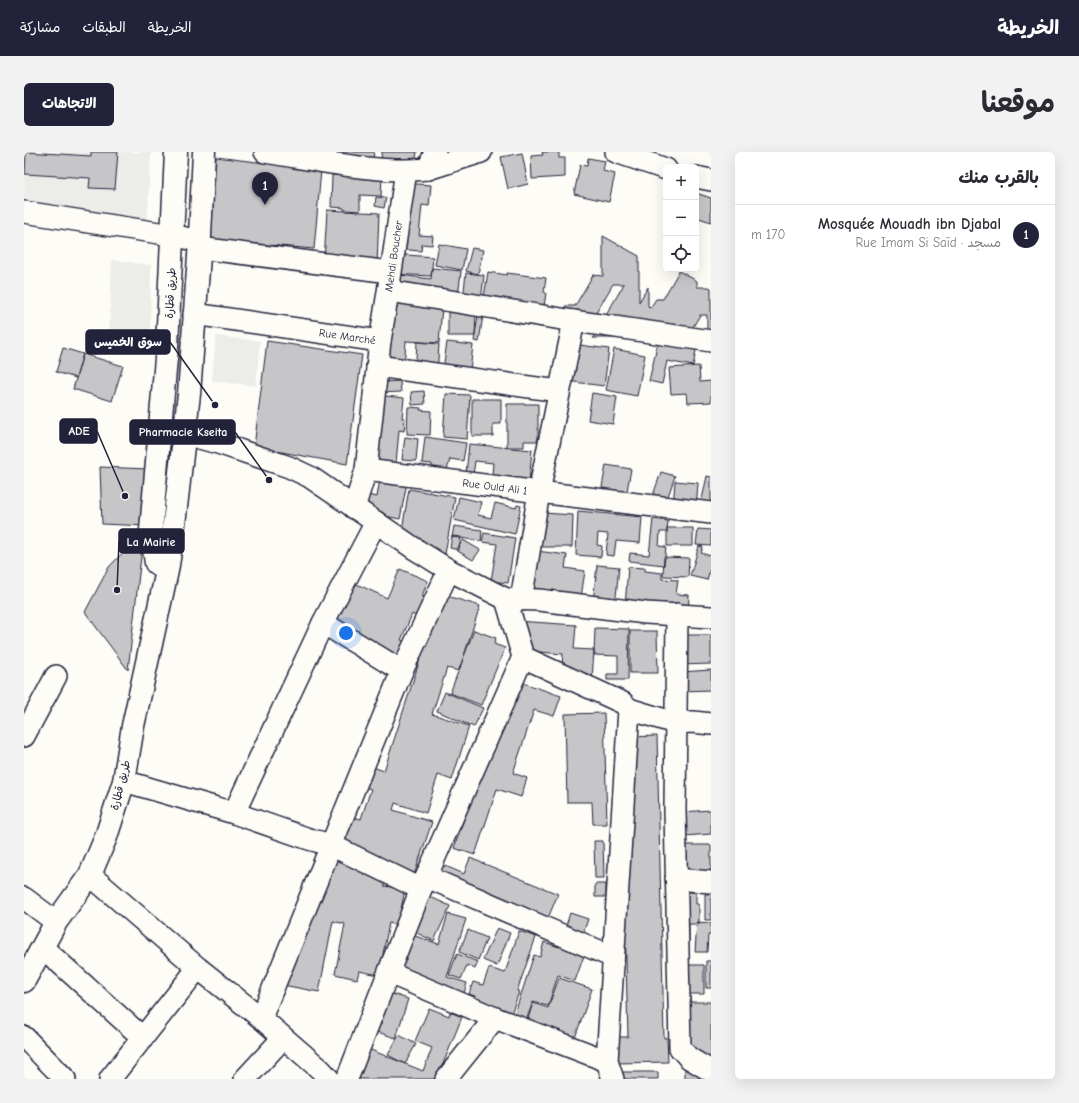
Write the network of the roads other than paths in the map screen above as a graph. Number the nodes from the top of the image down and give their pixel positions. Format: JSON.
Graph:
{"nodes":[{"id":1,"x":176,"y":152,"type":"edge"},
{"id":2,"x":204,"y":152,"type":"edge"},
{"id":3,"x":265,"y":152,"type":"edge"},
{"id":4,"x":481,"y":152,"type":"edge"},
{"id":5,"x":616,"y":152,"type":"edge"},
{"id":6,"x":432,"y":161,"type":"edge"},
{"id":7,"x":663,"y":168,"type":"edge"},
{"id":8,"x":406,"y":171,"type":"junction"},
{"id":9,"x":699,"y":178,"type":"edge"},
{"id":10,"x":711,"y":180,"type":"edge"},
{"id":11,"x":24,"y":212,"type":"edge"},
{"id":12,"x":172,"y":235,"type":"junction"},
{"id":13,"x":199,"y":244,"type":"junction"},
{"id":14,"x":390,"y":281,"type":"junction"},
{"id":15,"x":194,"y":314,"type":"junction"},
{"id":16,"x":574,"y":321,"type":"junction"},
{"id":17,"x":380,"y":341,"type":"junction"},
{"id":18,"x":711,"y":341,"type":"edge"},
{"id":19,"x":377,"y":366,"type":"junction"},
{"id":20,"x":559,"y":392,"type":"junction"},
{"id":21,"x":184,"y":434,"type":"junction"},
{"id":22,"x":366,"y":470,"type":"junction"},
{"id":23,"x":539,"y":492,"type":"junction"},
{"id":24,"x":354,"y":508,"type":"junction"},
{"id":25,"x":711,"y":513,"type":"edge"},
{"id":26,"x":376,"y":522,"type":"junction"},
{"id":27,"x":449,"y":570,"type":"junction"},
{"id":28,"x":167,"y":571,"type":"junction"},
{"id":29,"x":514,"y":600,"type":"junction"},
{"id":30,"x":677,"y":614,"type":"junction"},
{"id":31,"x":711,"y":617,"type":"edge"},
{"id":32,"x":322,"y":623,"type":"junction"},
{"id":33,"x":523,"y":657,"type":"junction"},
{"id":34,"x":402,"y":671,"type":"junction"},
{"id":35,"x":56,"y":676,"type":"dead end"},
{"id":36,"x":629,"y":709,"type":"junction"},
{"id":37,"x":675,"y":723,"type":"junction"},
{"id":38,"x":711,"y":724,"type":"edge"},
{"id":39,"x":24,"y":736,"type":"edge"},
{"id":40,"x":124,"y":781,"type":"junction"},
{"id":41,"x":234,"y":813,"type":"junction"},
{"id":42,"x":330,"y":845,"type":"junction"},
{"id":43,"x":90,"y":874,"type":"junction"},
{"id":44,"x":676,"y":879,"type":"junction"},
{"id":45,"x":711,"y":882,"type":"edge"},
{"id":46,"x":424,"y":883,"type":"junction"},
{"id":47,"x":24,"y":898,"type":"edge"},
{"id":48,"x":56,"y":922,"type":"junction"},
{"id":49,"x":42,"y":947,"type":"junction"},
{"id":50,"x":613,"y":957,"type":"junction"},
{"id":51,"x":198,"y":968,"type":"junction"},
{"id":52,"x":389,"y":973,"type":"junction"},
{"id":53,"x":24,"y":980,"type":"edge"},
{"id":54,"x":260,"y":1018,"type":"junction"},
{"id":55,"x":495,"y":1018,"type":"junction"},
{"id":56,"x":24,"y":1037,"type":"edge"},
{"id":57,"x":143,"y":1038,"type":"junction"},
{"id":58,"x":283,"y":1038,"type":"junction"},
{"id":59,"x":610,"y":1070,"type":"edge"},
{"id":60,"x":711,"y":1071,"type":"edge"},
{"id":61,"x":65,"y":1079,"type":"edge"},
{"id":62,"x":110,"y":1079,"type":"edge"},
{"id":63,"x":245,"y":1079,"type":"edge"},
{"id":64,"x":329,"y":1079,"type":"edge"},
{"id":65,"x":347,"y":1079,"type":"edge"},
{"id":66,"x":446,"y":1079,"type":"edge"}],
"edges":[{"from":1,"to":12,"type":"main road","name":"طريق قطارة"},
{"from":2,"to":13,"type":"main road","name":"طريق قطارة"},
{"from":3,"to":8,"type":"street"},
{"from":4,"to":6,"type":"street"},
{"from":5,"to":7,"type":"street"},
{"from":6,"to":8,"type":"street"},
{"from":8,"to":14,"type":"street","name":"Mehdi Boucher"},
{"from":9,"to":10,"type":"street"},
{"from":11,"to":12,"type":"street"},
{"from":12,"to":13,"type":"street"},
{"from":12,"to":28,"type":"main road","name":"طريق قطارة"},
{"from":13,"to":14,"type":"street"},
{"from":13,"to":15,"type":"main road","name":"طريق قطارة"},
{"from":14,"to":16,"type":"street"},
{"from":14,"to":17,"type":"street","name":"Mehdi Boucher"},
{"from":15,"to":17,"type":"street","name":"Rue Marché"},
{"from":15,"to":21,"type":"main road","name":"طريق قطارة"},
{"from":16,"to":18,"type":"street"},
{"from":16,"to":20,"type":"street"},
{"from":17,"to":19,"type":"street","name":"Rue Marché"},
{"from":19,"to":20,"type":"street"},
{"from":19,"to":22,"type":"street","name":"Rue Marché"},
{"from":20,"to":23,"type":"street"},
{"from":21,"to":24,"type":"street"},
{"from":21,"to":28,"type":"main road","name":"طريق قطارة"},
{"from":22,"to":23,"type":"street","name":"Rue Ould Ali 1"},
{"from":22,"to":24,"type":"street","name":"Rue Marché"},
{"from":23,"to":25,"type":"street"},
{"from":23,"to":29,"type":"street","name":"Rue Ould Ali 1"},
{"from":24,"to":26,"type":"street"},
{"from":26,"to":27,"type":"street"},
{"from":26,"to":32,"type":"street"},
{"from":27,"to":29,"type":"street"},
{"from":27,"to":34,"type":"street"},
{"from":28,"to":40,"type":"main road","name":"طريق قطارة"},
{"from":29,"to":30,"type":"street"},
{"from":29,"to":33,"type":"street"},
{"from":30,"to":31,"type":"street"},
{"from":30,"to":37,"type":"street"},
{"from":32,"to":34,"type":"street"},
{"from":32,"to":41,"type":"street"},
{"from":33,"to":36,"type":"street"},
{"from":33,"to":46,"type":"street"},
{"from":34,"to":42,"type":"street"},
{"from":35,"to":39,"type":"street"},
{"from":36,"to":37,"type":"street"},
{"from":36,"to":50,"type":"street"},
{"from":37,"to":38,"type":"street"},
{"from":37,"to":44,"type":"street"},
{"from":40,"to":41,"type":"street"},
{"from":40,"to":43,"type":"main road","name":"طريق قطارة"},
{"from":41,"to":42,"type":"street"},
{"from":42,"to":46,"type":"street"},
{"from":42,"to":54,"type":"street"},
{"from":43,"to":48,"type":"main road","name":"طريق قطارة"},
{"from":43,"to":51,"type":"street"},
{"from":44,"to":45,"type":"street"},
{"from":44,"to":60,"type":"street"},
{"from":46,"to":50,"type":"street"},
{"from":46,"to":52,"type":"street"},
{"from":47,"to":48,"type":"street"},
{"from":48,"to":49,"type":"main road","name":"طريق قطارة"},
{"from":49,"to":53,"type":"main road","name":"طريق قطارة"},
{"from":49,"to":57,"type":"street"},
{"from":50,"to":59,"type":"street"},
{"from":51,"to":54,"type":"street"},
{"from":51,"to":57,"type":"street"},
{"from":52,"to":55,"type":"street"},
{"from":52,"to":65,"type":"street"},
{"from":54,"to":58,"type":"street"},
{"from":55,"to":59,"type":"street"},
{"from":55,"to":66,"type":"street"},
{"from":56,"to":61,"type":"street"},
{"from":57,"to":62,"type":"street"},
{"from":58,"to":63,"type":"street"},
{"from":58,"to":64,"type":"street"}]}
